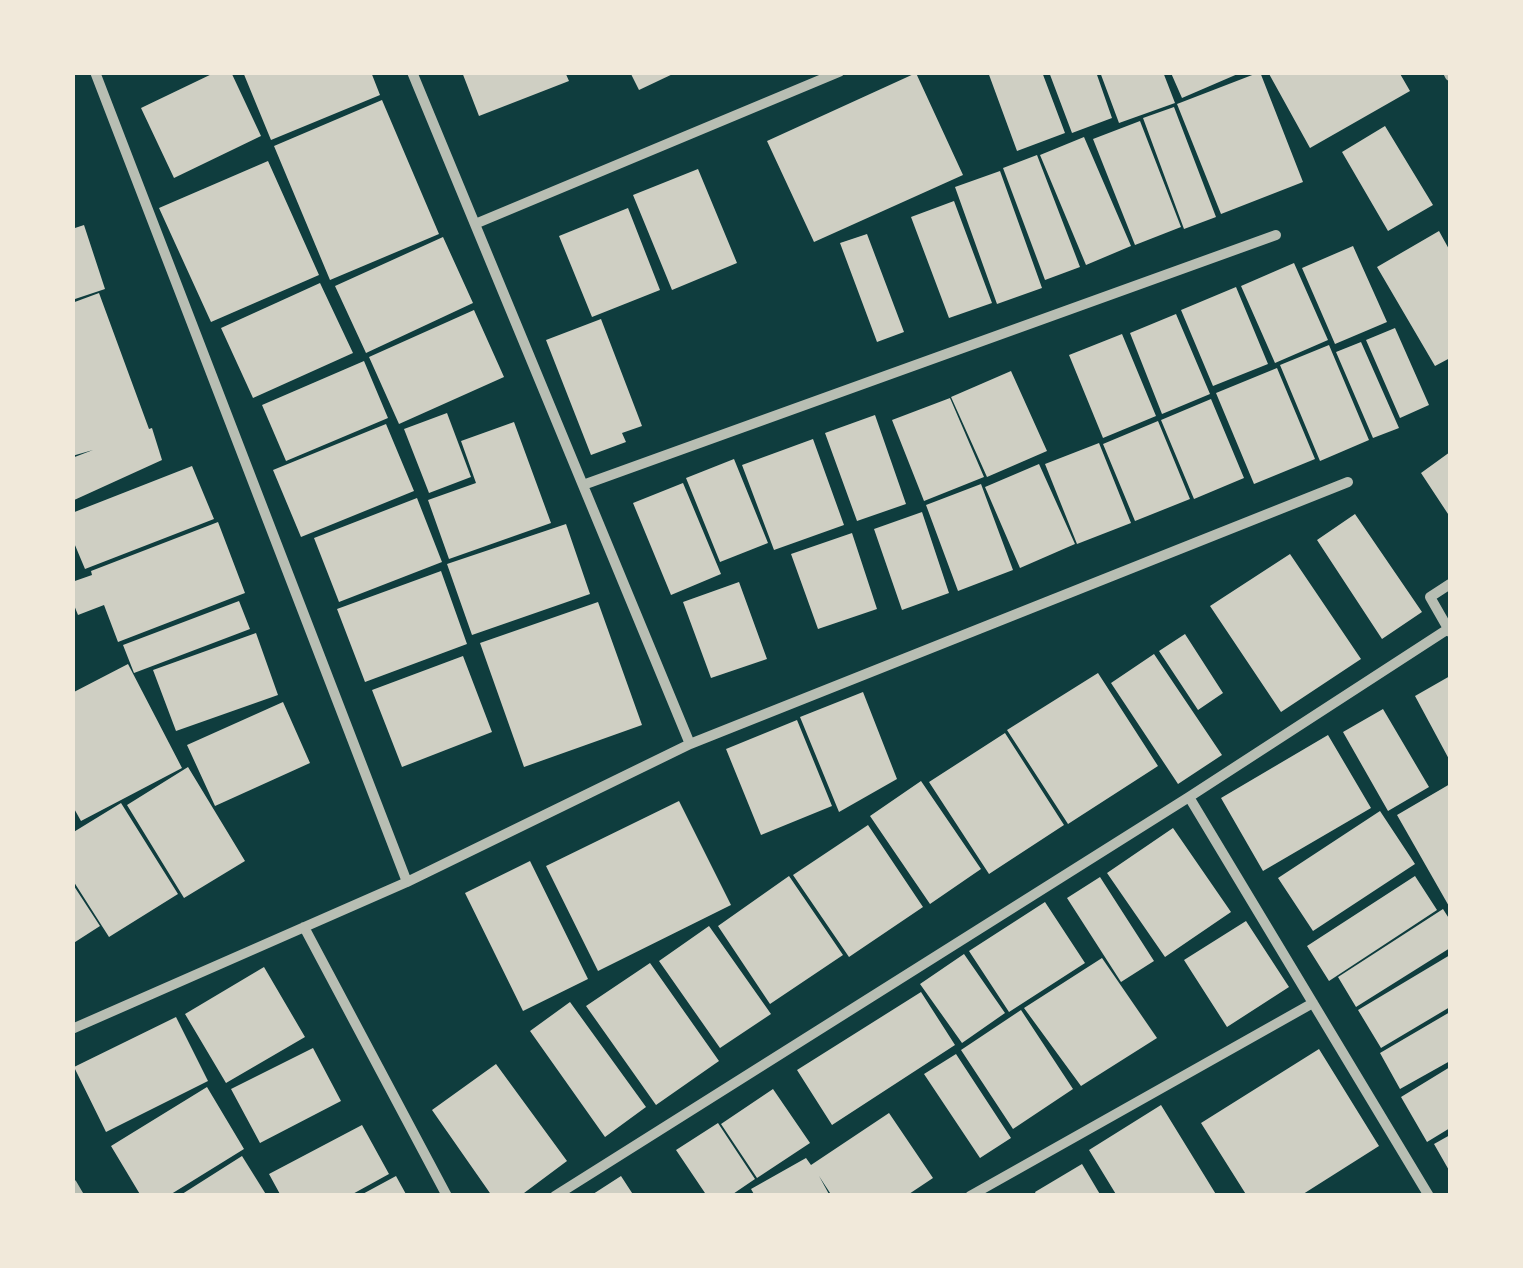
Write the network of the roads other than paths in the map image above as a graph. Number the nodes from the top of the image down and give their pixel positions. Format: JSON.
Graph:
{"nodes":[{"id":1,"x":95,"y":72,"type":"edge"},
{"id":2,"x":412,"y":72,"type":"edge"},
{"id":3,"x":839,"y":72,"type":"edge"},
{"id":4,"x":474,"y":224,"type":"junction"},
{"id":5,"x":1276,"y":235,"type":"dead end"},
{"id":6,"x":1348,"y":482,"type":"dead end"},
{"id":7,"x":583,"y":485,"type":"junction"},
{"id":8,"x":1450,"y":584,"type":"edge"},
{"id":9,"x":1449,"y":631,"type":"edge"},
{"id":10,"x":690,"y":744,"type":"junction"},
{"id":11,"x":1189,"y":797,"type":"junction"},
{"id":12,"x":407,"y":882,"type":"junction"},
{"id":13,"x":304,"y":927,"type":"junction"},
{"id":14,"x":1313,"y":1003,"type":"junction"},
{"id":15,"x":72,"y":1029,"type":"edge"},
{"id":16,"x":72,"y":1184,"type":"edge"},
{"id":17,"x":79,"y":1196,"type":"edge"},
{"id":18,"x":446,"y":1196,"type":"edge"},
{"id":19,"x":554,"y":1196,"type":"edge"},
{"id":20,"x":970,"y":1196,"type":"edge"},
{"id":21,"x":1429,"y":1196,"type":"edge"}],
"edges":[{"from":1,"to":12,"type":"street"},
{"from":2,"to":4,"type":"street"},
{"from":3,"to":4,"type":"street"},
{"from":4,"to":7,"type":"street"},
{"from":5,"to":7,"type":"street"},
{"from":6,"to":10,"type":"street"},
{"from":7,"to":10,"type":"street"},
{"from":8,"to":9,"type":"street"},
{"from":9,"to":11,"type":"street"},
{"from":10,"to":12,"type":"street"},
{"from":11,"to":14,"type":"street"},
{"from":11,"to":19,"type":"street"},
{"from":12,"to":13,"type":"street"},
{"from":13,"to":15,"type":"street"},
{"from":13,"to":18,"type":"street"},
{"from":14,"to":20,"type":"street"},
{"from":14,"to":21,"type":"street"},
{"from":16,"to":17,"type":"street"}]}
